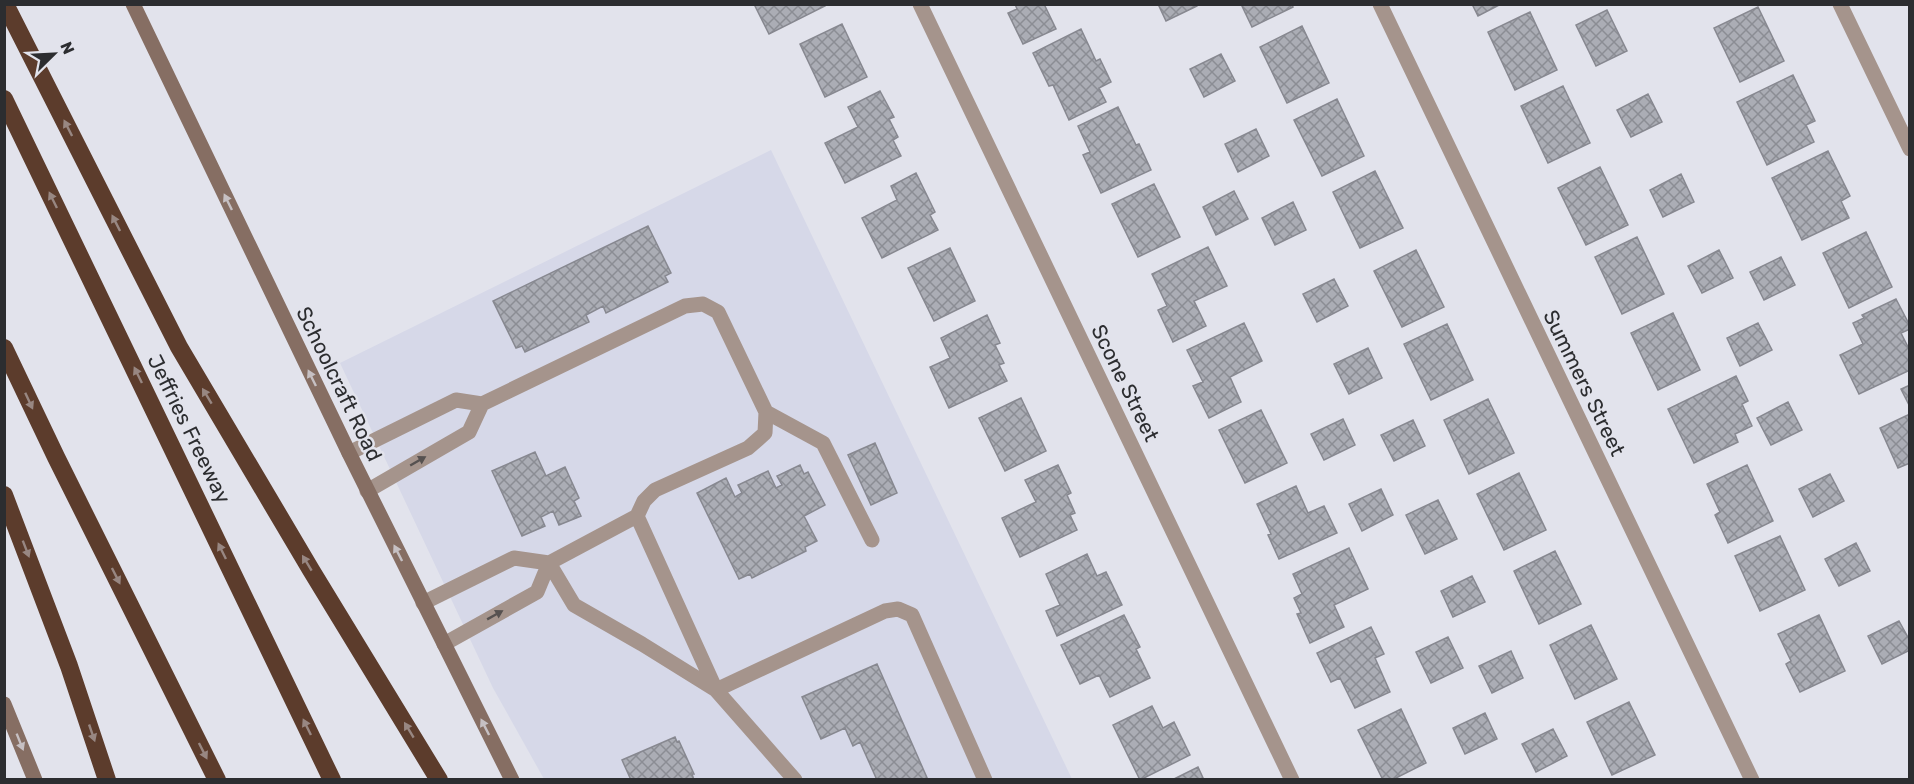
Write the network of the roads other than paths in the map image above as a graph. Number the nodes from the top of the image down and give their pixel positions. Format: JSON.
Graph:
{"nodes":[{"id":1,"x":5,"y":4,"type":"edge"},
{"id":2,"x":133,"y":4,"type":"edge"},
{"id":3,"x":920,"y":4,"type":"edge"},
{"id":4,"x":1380,"y":4,"type":"edge"},
{"id":5,"x":1840,"y":4,"type":"edge"},
{"id":6,"x":4,"y":99,"type":"edge"},
{"id":7,"x":1910,"y":149,"type":"edge"},
{"id":8,"x":4,"y":348,"type":"edge"},
{"id":9,"x":482,"y":404,"type":"junction"},
{"id":10,"x":766,"y":412,"type":"junction"},
{"id":11,"x":349,"y":453,"type":"junction"},
{"id":12,"x":368,"y":491,"type":"junction"},
{"id":13,"x":4,"y":495,"type":"edge"},
{"id":14,"x":637,"y":516,"type":"junction"},
{"id":15,"x":872,"y":540,"type":"dead end"},
{"id":16,"x":549,"y":563,"type":"junction"},
{"id":17,"x":423,"y":603,"type":"junction"},
{"id":18,"x":444,"y":644,"type":"junction"},
{"id":19,"x":716,"y":690,"type":"junction"},
{"id":20,"x":4,"y":704,"type":"edge"},
{"id":21,"x":35,"y":780,"type":"edge"},
{"id":22,"x":108,"y":780,"type":"edge"},
{"id":23,"x":217,"y":780,"type":"edge"},
{"id":24,"x":332,"y":780,"type":"edge"},
{"id":25,"x":439,"y":780,"type":"edge"},
{"id":26,"x":512,"y":780,"type":"edge"},
{"id":27,"x":795,"y":780,"type":"edge"},
{"id":28,"x":985,"y":780,"type":"edge"},
{"id":29,"x":1292,"y":780,"type":"edge"},
{"id":30,"x":1752,"y":780,"type":"edge"}],
"edges":[{"from":25,"to":1,"type":"highway","one_way":true},
{"from":11,"to":2,"type":"main road","name":"Schoolcraft Road","one_way":true},
{"from":3,"to":29,"type":"street","name":"Scone Street"},
{"from":4,"to":30,"type":"street","name":"Summers Street"},
{"from":5,"to":7,"type":"street"},
{"from":24,"to":6,"type":"highway","name":"Jeffries Freeway","one_way":true},
{"from":8,"to":23,"type":"highway","one_way":true},
{"from":9,"to":10,"type":"street"},
{"from":9,"to":11,"type":"street"},
{"from":12,"to":9,"type":"street","one_way":true},
{"from":10,"to":14,"type":"street"},
{"from":10,"to":15,"type":"street"},
{"from":11,"to":12,"type":"main road","name":"Schoolcraft Road"},
{"from":17,"to":12,"type":"main road","name":"Schoolcraft Road","one_way":true},
{"from":13,"to":22,"type":"highway","one_way":true},
{"from":14,"to":16,"type":"street"},
{"from":14,"to":19,"type":"street"},
{"from":16,"to":17,"type":"street"},
{"from":18,"to":16,"type":"street","one_way":true},
{"from":16,"to":19,"type":"street"},
{"from":17,"to":18,"type":"main road","name":"Schoolcraft Road"},
{"from":26,"to":18,"type":"main road","name":"Schoolcraft Road","one_way":true},
{"from":19,"to":27,"type":"street"},
{"from":19,"to":28,"type":"street"},
{"from":20,"to":21,"type":"main road","one_way":true}]}
